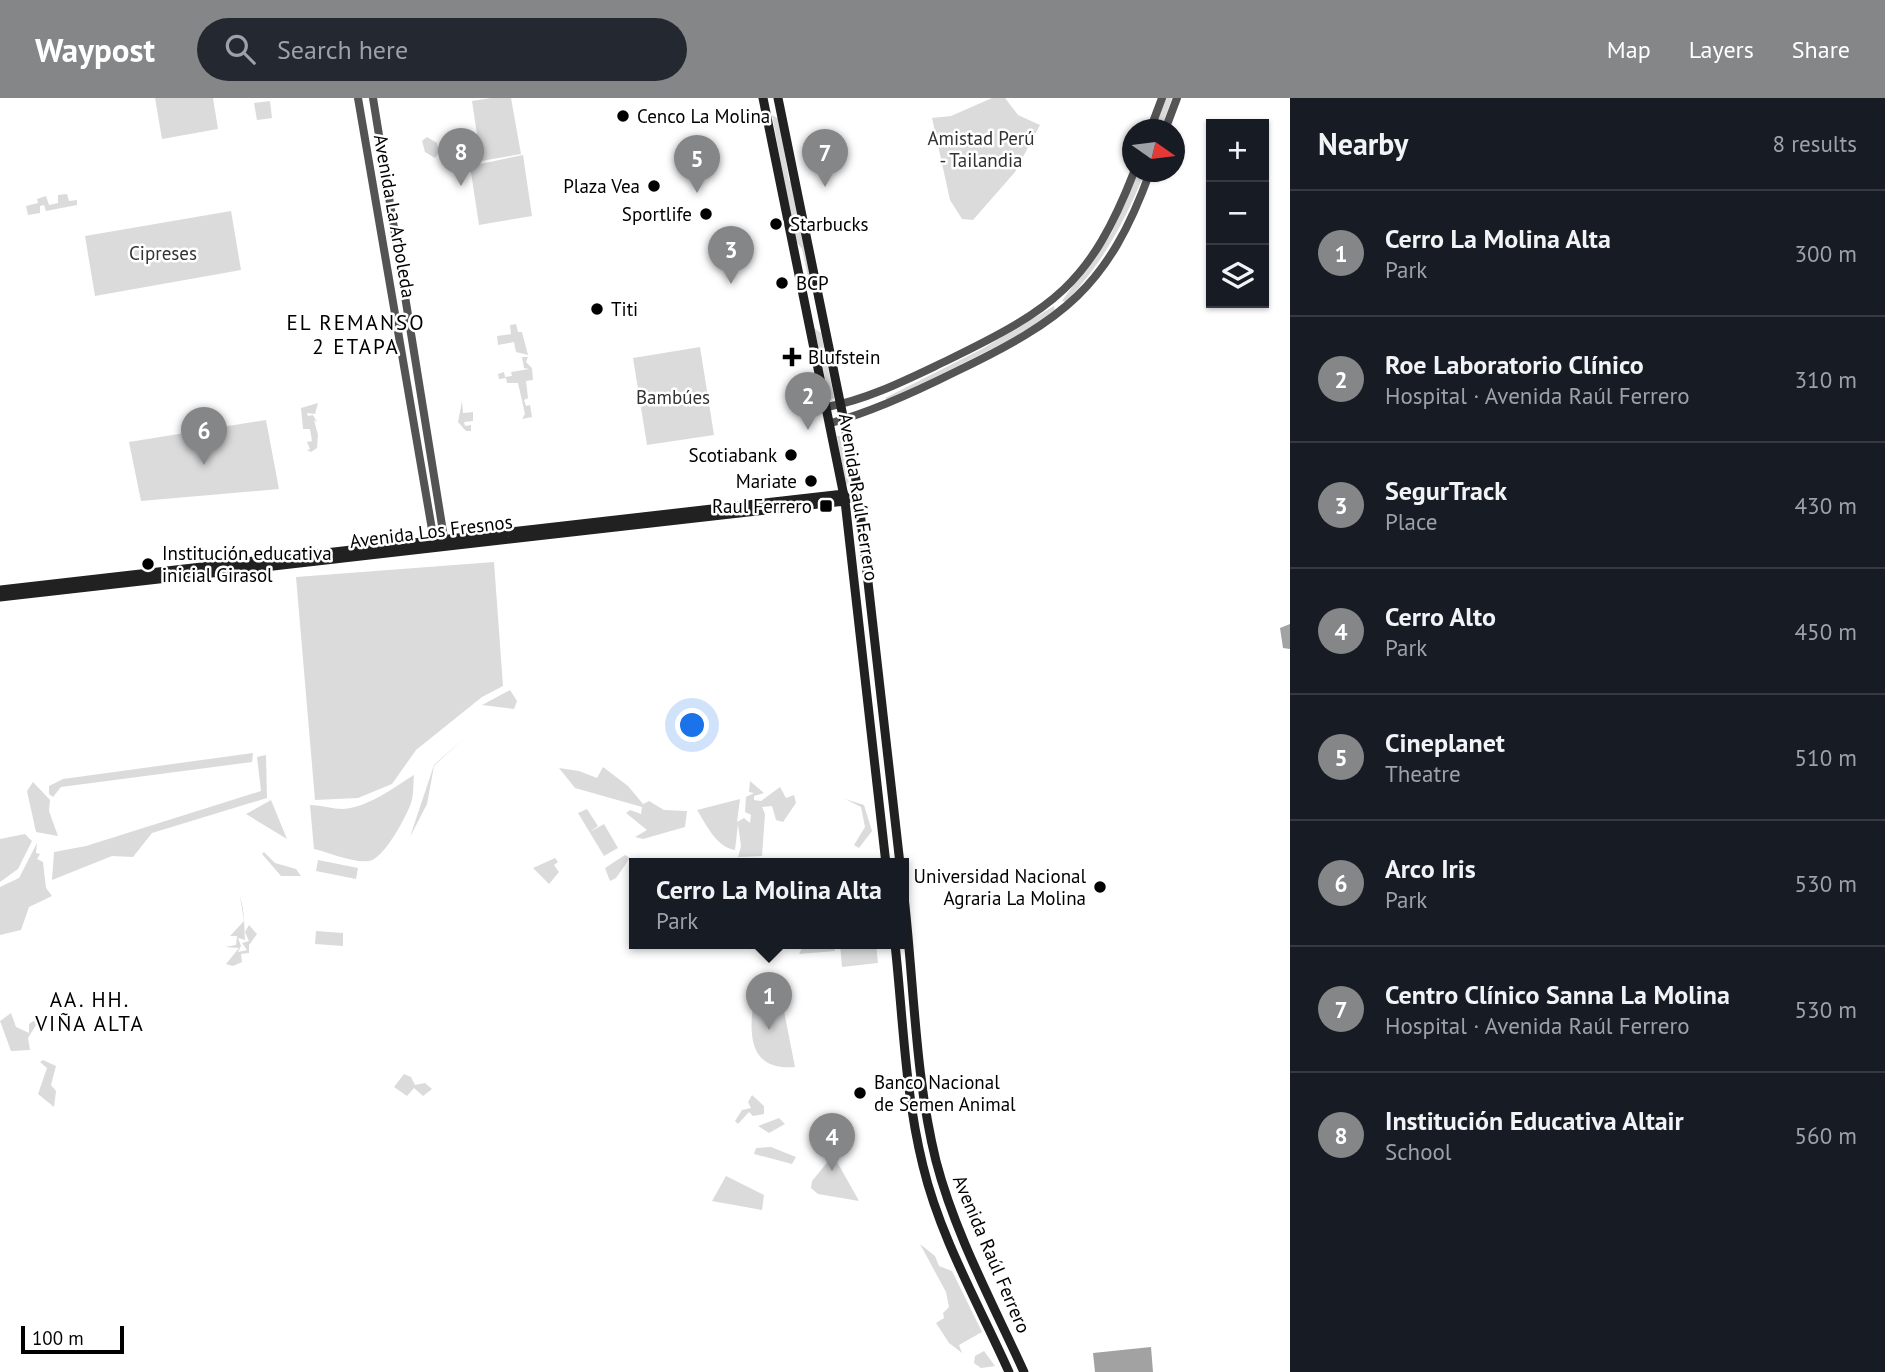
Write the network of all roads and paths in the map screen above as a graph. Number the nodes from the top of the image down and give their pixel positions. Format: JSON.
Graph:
{"nodes":[{"id":1,"x":358,"y":98,"type":"edge"},
{"id":2,"x":373,"y":98,"type":"edge"},
{"id":3,"x":764,"y":98,"type":"edge"},
{"id":4,"x":778,"y":98,"type":"edge"},
{"id":5,"x":1162,"y":98,"type":"edge"},
{"id":6,"x":1177,"y":98,"type":"edge"},
{"id":7,"x":1154,"y":119,"type":"edge"},
{"id":8,"x":1169,"y":119,"type":"edge"},
{"id":9,"x":1130,"y":182,"type":"edge"},
{"id":10,"x":1146,"y":182,"type":"edge"},
{"id":11,"x":818,"y":287,"type":"junction"},
{"id":12,"x":804,"y":288,"type":"junction"},
{"id":13,"x":878,"y":391,"type":"junction"},
{"id":14,"x":841,"y":404,"type":"junction"},
{"id":15,"x":882,"y":405,"type":"junction"},
{"id":16,"x":827,"y":407,"type":"junction"},
{"id":17,"x":845,"y":419,"type":"junction"},
{"id":18,"x":831,"y":423,"type":"junction"},
{"id":19,"x":834,"y":441,"type":"junction"},
{"id":20,"x":850,"y":444,"type":"junction"},
{"id":21,"x":857,"y":485,"type":"junction"},
{"id":22,"x":845,"y":498,"type":"junction"},
{"id":23,"x":440,"y":544,"type":"junction"},
{"id":24,"x":0,"y":590,"type":"edge"},
{"id":25,"x":870,"y":594,"type":"junction"},
{"id":26,"x":857,"y":596,"type":"junction"},
{"id":27,"x":0,"y":597,"type":"edge"},
{"id":28,"x":885,"y":858,"type":"edge"},
{"id":29,"x":899,"y":858,"type":"edge"},
{"id":30,"x":909,"y":944,"type":"edge"},
{"id":31,"x":896,"y":949,"type":"edge"},
{"id":32,"x":1009,"y":1372,"type":"edge"},
{"id":33,"x":1024,"y":1372,"type":"edge"}],
"edges":[{"from":1,"to":23,"type":"street","name":"Avenida La Arboleda"},
{"from":2,"to":23,"type":"street","name":"Avenida La Arboleda"},
{"from":3,"to":12,"type":"main road","name":"Avenida Raúl Ferrero"},
{"from":4,"to":11,"type":"main road","name":"Avenida Raúl Ferrero"},
{"from":5,"to":7,"type":"street"},
{"from":6,"to":8,"type":"street"},
{"from":9,"to":13,"type":"street"},
{"from":10,"to":15,"type":"street"},
{"from":11,"to":12,"type":"main road"},
{"from":11,"to":14,"type":"main road","name":"Avenida Raúl Ferrero"},
{"from":12,"to":16,"type":"main road","name":"Avenida Raúl Ferrero"},
{"from":13,"to":14,"type":"street"},
{"from":13,"to":15,"type":"street"},
{"from":14,"to":16,"type":"street"},
{"from":14,"to":17,"type":"main road","name":"Avenida Raúl Ferrero"},
{"from":15,"to":17,"type":"street"},
{"from":16,"to":18,"type":"main road","name":"Avenida Raúl Ferrero"},
{"from":17,"to":18,"type":"street"},
{"from":17,"to":20,"type":"main road","name":"Avenida Raúl Ferrero"},
{"from":18,"to":19,"type":"main road","name":"Avenida Raúl Ferrero"},
{"from":19,"to":20,"type":"main road"},
{"from":19,"to":22,"type":"main road","name":"Avenida Raúl Ferrero"},
{"from":20,"to":21,"type":"main road","name":"Avenida Raúl Ferrero"},
{"from":21,"to":22,"type":"main road"},
{"from":21,"to":25,"type":"main road","name":"Avenida Raúl Ferrero"},
{"from":22,"to":23,"type":"main road","name":"Avenida Los Fresnos"},
{"from":22,"to":26,"type":"main road","name":"Avenida Raúl Ferrero"},
{"from":23,"to":24,"type":"main road","name":"Avenida Los Fresnos"},
{"from":23,"to":27,"type":"main road","name":"Avenida Los Fresnos"},
{"from":25,"to":26,"type":"main road"},
{"from":25,"to":29,"type":"main road","name":"Avenida Raúl Ferrero"},
{"from":26,"to":28,"type":"main road","name":"Avenida Raúl Ferrero"},
{"from":30,"to":33,"type":"main road","name":"Avenida Raúl Ferrero"},
{"from":31,"to":32,"type":"main road","name":"Avenida Raúl Ferrero"}]}
